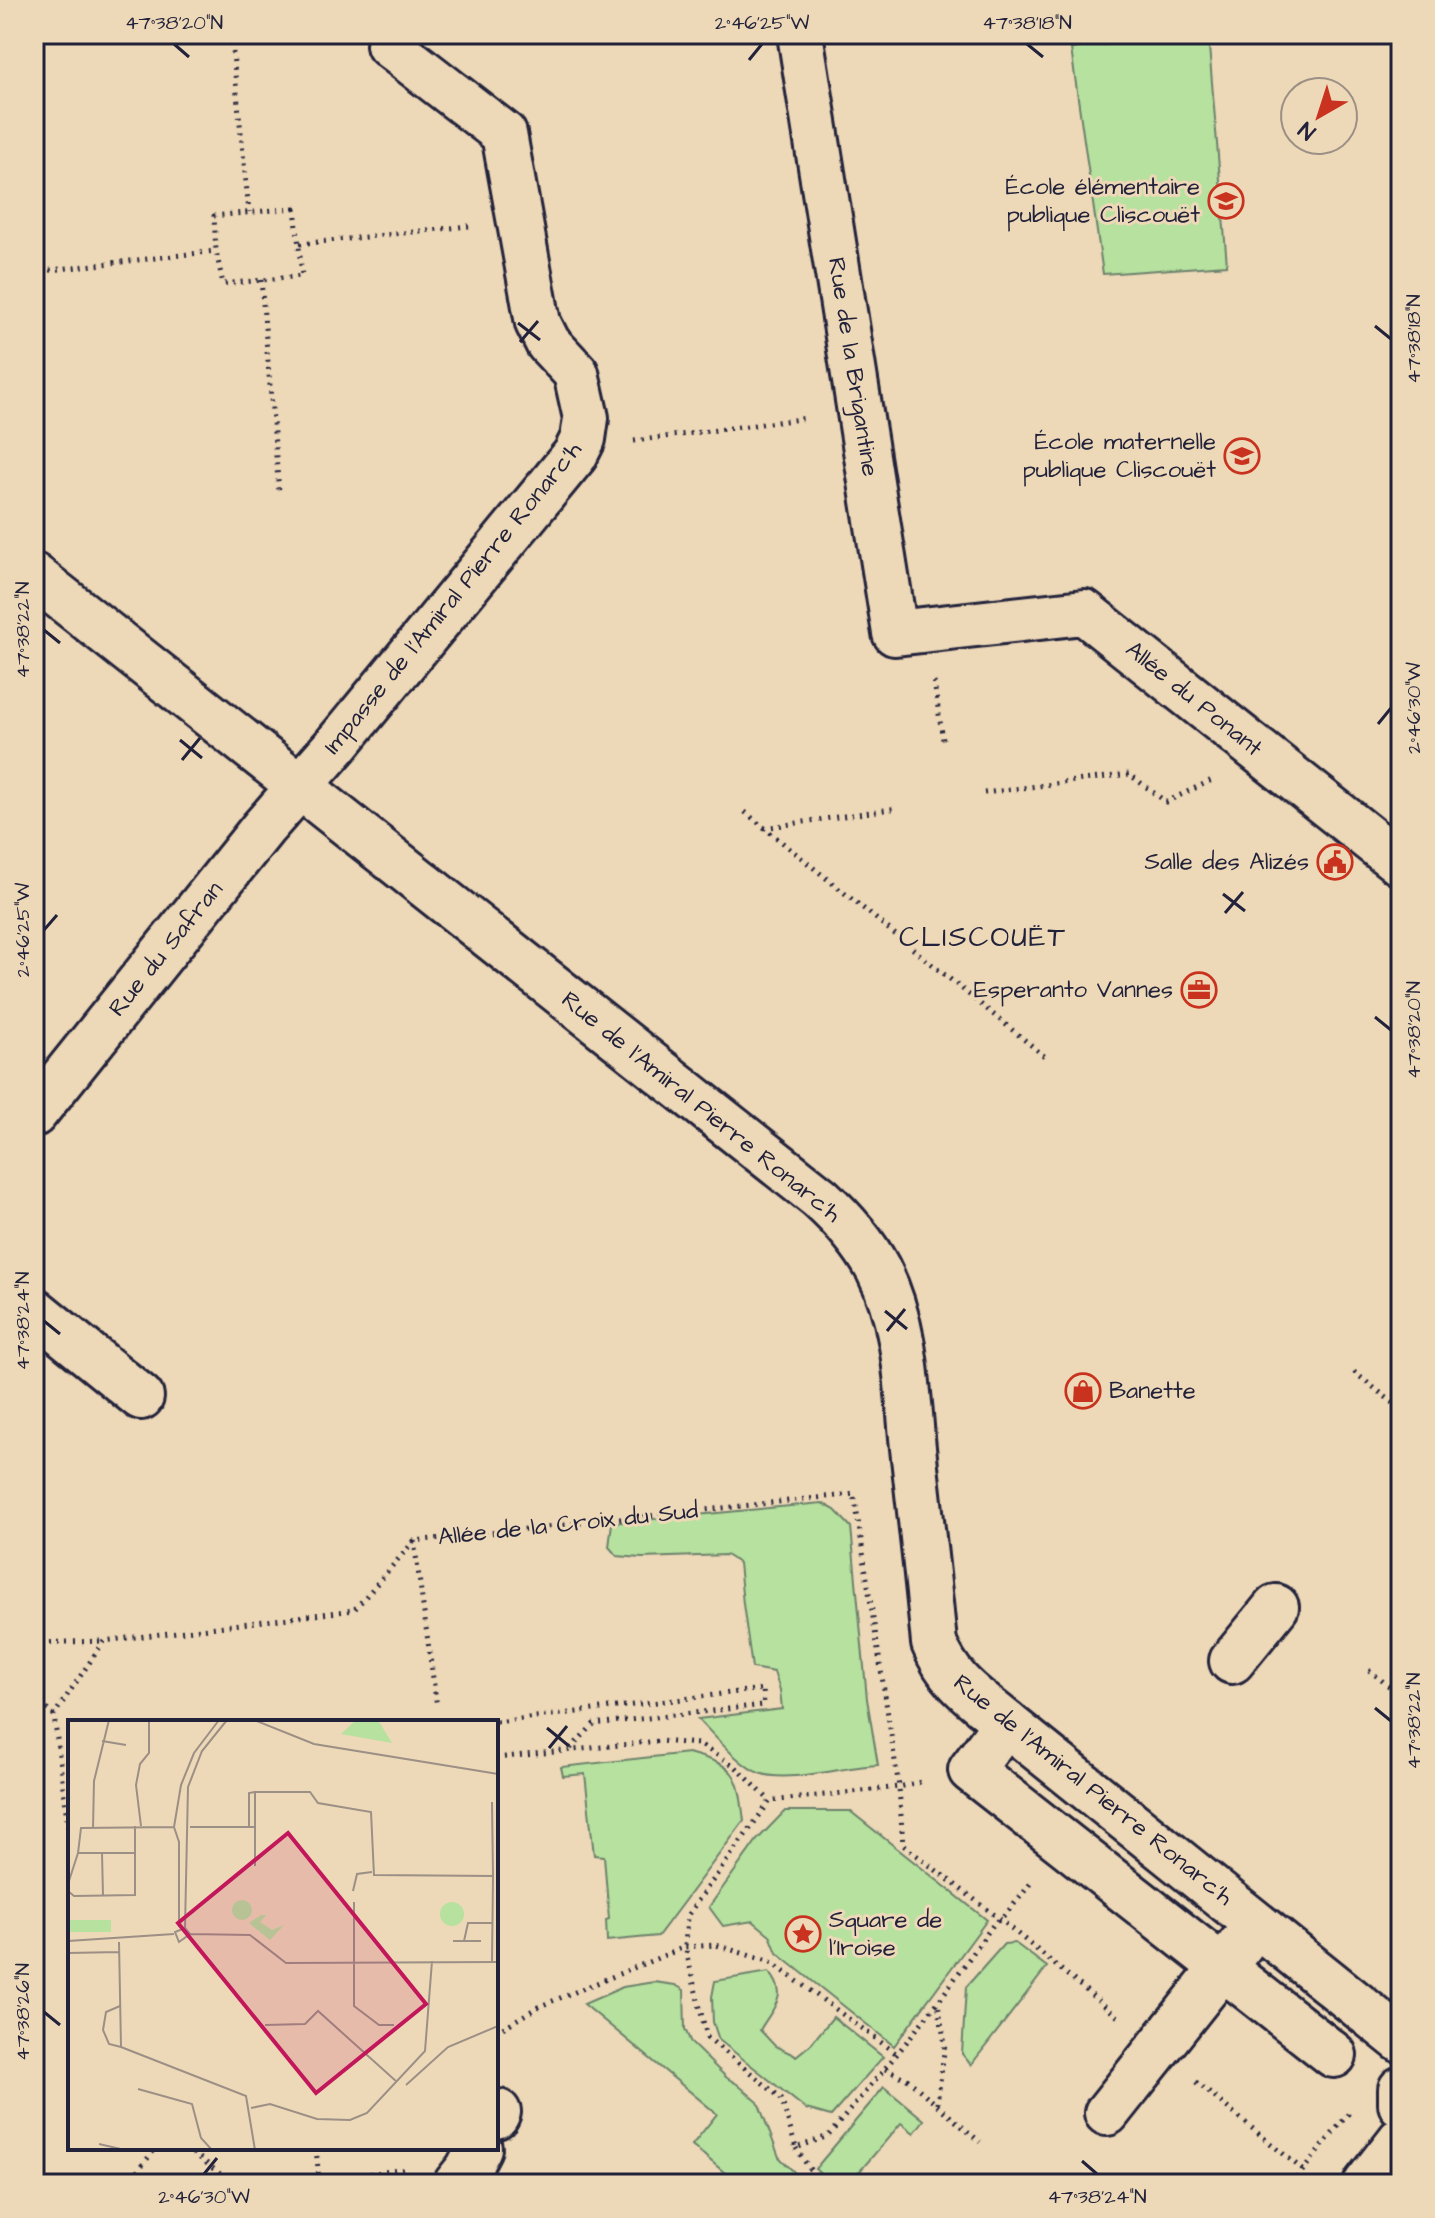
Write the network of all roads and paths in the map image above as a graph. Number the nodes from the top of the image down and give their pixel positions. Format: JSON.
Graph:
{"nodes":[{"id":1,"x":800,"y":34,"type":"edge"},
{"id":2,"x":232,"y":44,"type":"dead end"},
{"id":3,"x":389,"y":45,"type":"dead end"},
{"id":4,"x":249,"y":212,"type":"junction"},
{"id":5,"x":518,"y":221,"type":"junction"},
{"id":6,"x":300,"y":244,"type":"junction"},
{"id":7,"x":216,"y":251,"type":"junction"},
{"id":8,"x":34,"y":272,"type":"edge"},
{"id":9,"x":261,"y":280,"type":"junction"},
{"id":10,"x":794,"y":420,"type":"dead end"},
{"id":11,"x":629,"y":441,"type":"dead end"},
{"id":12,"x":279,"y":492,"type":"dead end"},
{"id":13,"x":34,"y":576,"type":"edge"},
{"id":14,"x":961,"y":626,"type":"joint"},
{"id":15,"x":1264,"y":755,"type":"junction"},
{"id":16,"x":300,"y":786,"type":"junction"},
{"id":17,"x":984,"y":793,"type":"dead end"},
{"id":18,"x":897,"y":808,"type":"dead end"},
{"id":19,"x":745,"y":812,"type":"dead end"},
{"id":20,"x":764,"y":828,"type":"junction"},
{"id":21,"x":1400,"y":863,"type":"edge"},
{"id":22,"x":1048,"y":1059,"type":"dead end"},
{"id":23,"x":34,"y":1114,"type":"edge"},
{"id":24,"x":34,"y":1310,"type":"edge"},
{"id":25,"x":1354,"y":1372,"type":"dead end"},
{"id":26,"x":141,"y":1397,"type":"dead end"},
{"id":27,"x":1401,"y":1409,"type":"edge"},
{"id":28,"x":414,"y":1541,"type":"junction"},
{"id":29,"x":1276,"y":1607,"type":"dead end"},
{"id":30,"x":104,"y":1641,"type":"junction"},
{"id":31,"x":34,"y":1643,"type":"edge"},
{"id":32,"x":1232,"y":1661,"type":"dead end"},
{"id":33,"x":1369,"y":1670,"type":"dead end"},
{"id":34,"x":1401,"y":1696,"type":"edge"},
{"id":35,"x":34,"y":1699,"type":"edge"},
{"id":36,"x":437,"y":1707,"type":"dead end"},
{"id":37,"x":54,"y":1715,"type":"junction"},
{"id":38,"x":498,"y":1722,"type":"edge"},
{"id":39,"x":1006,"y":1723,"type":"junction"},
{"id":40,"x":569,"y":1750,"type":"junction"},
{"id":41,"x":498,"y":1758,"type":"edge"},
{"id":42,"x":971,"y":1770,"type":"junction"},
{"id":43,"x":899,"y":1787,"type":"junction"},
{"id":44,"x":770,"y":1801,"type":"junction"},
{"id":45,"x":68,"y":1816,"type":"edge"},
{"id":46,"x":1020,"y":1897,"type":"dead end"},
{"id":47,"x":1000,"y":1919,"type":"junction"},
{"id":48,"x":1257,"y":1924,"type":"junction"},
{"id":49,"x":685,"y":1947,"type":"junction"},
{"id":50,"x":1223,"y":1966,"type":"junction"},
{"id":51,"x":938,"y":2002,"type":"junction"},
{"id":52,"x":498,"y":2031,"type":"edge"},
{"id":53,"x":1401,"y":2040,"type":"edge"},
{"id":54,"x":1157,"y":2049,"type":"junction"},
{"id":55,"x":897,"y":2054,"type":"junction"},
{"id":56,"x":1334,"y":2055,"type":"dead end"},
{"id":57,"x":885,"y":2069,"type":"junction"},
{"id":58,"x":1401,"y":2089,"type":"edge"},
{"id":59,"x":1348,"y":2101,"type":"dead end"},
{"id":60,"x":1401,"y":2104,"type":"edge"},
{"id":61,"x":937,"y":2105,"type":"junction"},
{"id":62,"x":1107,"y":2113,"type":"dead end"},
{"id":63,"x":1401,"y":2139,"type":"edge"},
{"id":64,"x":980,"y":2142,"type":"dead end"},
{"id":65,"x":796,"y":2148,"type":"junction"},
{"id":66,"x":154,"y":2150,"type":"edge"},
{"id":67,"x":190,"y":2150,"type":"edge"},
{"id":68,"x":316,"y":2150,"type":"edge"},
{"id":69,"x":408,"y":2169,"type":"dead end"},
{"id":70,"x":1303,"y":2170,"type":"junction"},
{"id":71,"x":319,"y":2180,"type":"junction"},
{"id":72,"x":127,"y":2184,"type":"edge"},
{"id":73,"x":233,"y":2184,"type":"edge"},
{"id":74,"x":290,"y":2184,"type":"edge"},
{"id":75,"x":824,"y":2184,"type":"edge"},
{"id":76,"x":1292,"y":2184,"type":"edge"},
{"id":77,"x":1366,"y":2184,"type":"edge"}],
"edges":[{"from":1,"to":14,"type":"street","name":"Rue de la Brigantine"},
{"from":2,"to":4,"type":"path"},
{"from":3,"to":5,"type":"street","name":"Impasse de l'Amiral Pierre Ronarc'h"},
{"from":4,"to":6,"type":"path"},
{"from":4,"to":7,"type":"path"},
{"from":5,"to":6,"type":"path"},
{"from":5,"to":16,"type":"street","name":"Impasse de l'Amiral Pierre Ronarc'h"},
{"from":6,"to":9,"type":"path"},
{"from":7,"to":8,"type":"path"},
{"from":7,"to":9,"type":"path"},
{"from":9,"to":12,"type":"path"},
{"from":10,"to":11,"type":"path"},
{"from":13,"to":16,"type":"street","name":"Rue de l'Amiral Pierre Ronarc'h"},
{"from":14,"to":15,"type":"street","name":"Allée du Ponant"},
{"from":15,"to":17,"type":"path"},
{"from":15,"to":21,"type":"street","name":"Allée du Ponant"},
{"from":16,"to":23,"type":"street","name":"Rue du Safran"},
{"from":16,"to":39,"type":"street","name":"Rue de l'Amiral Pierre Ronarc'h"},
{"from":18,"to":20,"type":"path"},
{"from":19,"to":20,"type":"path"},
{"from":20,"to":22,"type":"path"},
{"from":24,"to":26,"type":"street"},
{"from":25,"to":27,"type":"path"},
{"from":28,"to":30,"type":"path","name":"Allée de la Croix du Sud"},
{"from":28,"to":36,"type":"path"},
{"from":28,"to":43,"type":"path","name":"Allée de la Croix du Sud"},
{"from":29,"to":32,"type":"street"},
{"from":30,"to":31,"type":"path","name":"Allée de la Croix du Sud"},
{"from":30,"to":37,"type":"path"},
{"from":33,"to":34,"type":"path"},
{"from":35,"to":37,"type":"path"},
{"from":37,"to":45,"type":"path"},
{"from":38,"to":40,"type":"path"},
{"from":39,"to":42,"type":"street"},
{"from":39,"to":48,"type":"street","name":"Rue de l'Amiral Pierre Ronarc'h"},
{"from":40,"to":41,"type":"path"},
{"from":40,"to":44,"type":"path"},
{"from":42,"to":43,"type":"path"},
{"from":42,"to":50,"type":"street"},
{"from":43,"to":44,"type":"path"},
{"from":43,"to":47,"type":"path"},
{"from":44,"to":49,"type":"path"},
{"from":46,"to":47,"type":"path"},
{"from":47,"to":51,"type":"path"},
{"from":47,"to":54,"type":"path"},
{"from":48,"to":50,"type":"street"},
{"from":48,"to":53,"type":"street","name":"Rue de l'Amiral Pierre Ronarc'h"},
{"from":49,"to":52,"type":"path"},
{"from":49,"to":55,"type":"path"},
{"from":49,"to":65,"type":"path"},
{"from":50,"to":54,"type":"street"},
{"from":50,"to":56,"type":"street"},
{"from":51,"to":55,"type":"path"},
{"from":51,"to":61,"type":"path"},
{"from":54,"to":62,"type":"street"},
{"from":54,"to":70,"type":"path"},
{"from":55,"to":57,"type":"path"},
{"from":57,"to":61,"type":"path"},
{"from":57,"to":65,"type":"path"},
{"from":58,"to":60,"type":"street"},
{"from":59,"to":70,"type":"path"},
{"from":61,"to":64,"type":"path"},
{"from":63,"to":77,"type":"street"},
{"from":65,"to":75,"type":"path"},
{"from":66,"to":72,"type":"path"},
{"from":67,"to":73,"type":"path"},
{"from":68,"to":71,"type":"path"},
{"from":69,"to":71,"type":"path"},
{"from":70,"to":76,"type":"path"},
{"from":71,"to":74,"type":"path"}]}
